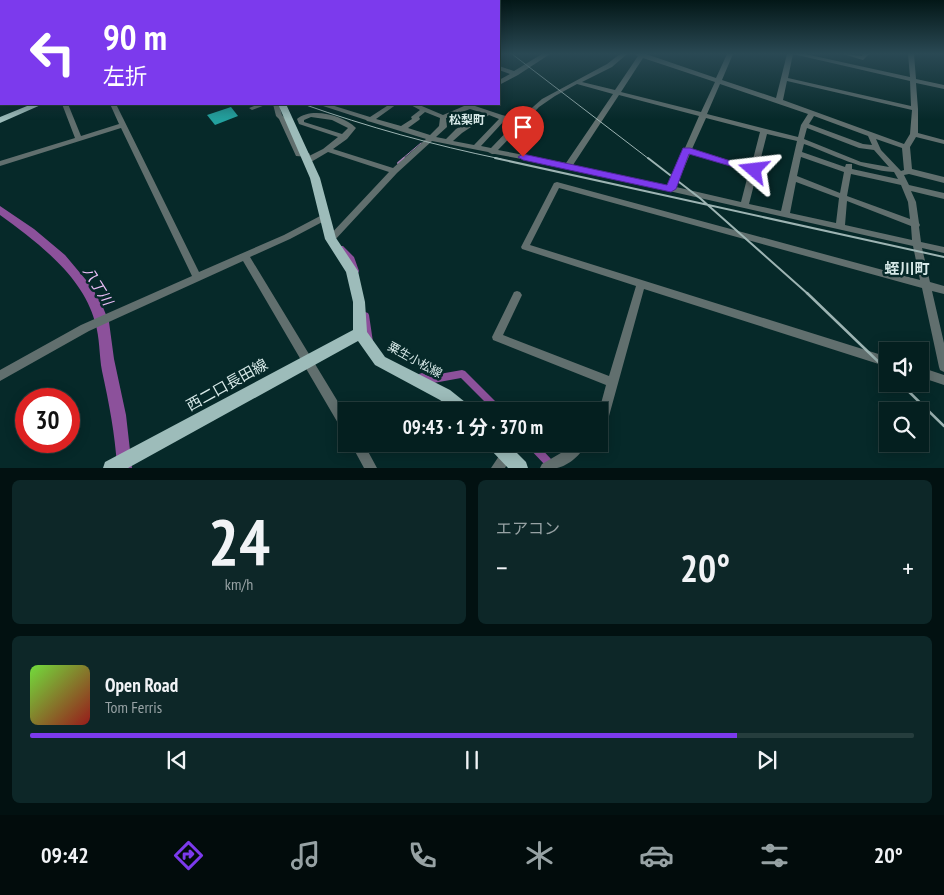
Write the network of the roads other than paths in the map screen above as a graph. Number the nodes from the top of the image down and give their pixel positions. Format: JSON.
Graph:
{"nodes":[{"id":1,"x":513,"y":76,"type":"edge"},
{"id":2,"x":587,"y":76,"type":"edge"},
{"id":3,"x":628,"y":76,"type":"edge"},
{"id":4,"x":704,"y":76,"type":"edge"},
{"id":5,"x":719,"y":76,"type":"edge"},
{"id":6,"x":785,"y":76,"type":"edge"},
{"id":7,"x":895,"y":76,"type":"edge"},
{"id":8,"x":913,"y":76,"type":"edge"},
{"id":9,"x":784,"y":79,"type":"junction"},
{"id":10,"x":717,"y":80,"type":"junction"},
{"id":11,"x":913,"y":80,"type":"junction"},
{"id":12,"x":500,"y":83,"type":"edge"},
{"id":13,"x":579,"y":83,"type":"dead end"},
{"id":14,"x":944,"y":87,"type":"edge"},
{"id":15,"x":617,"y":93,"type":"junction"},
{"id":16,"x":779,"y":101,"type":"junction"},
{"id":17,"x":29,"y":105,"type":"edge"},
{"id":18,"x":36,"y":105,"type":"edge"},
{"id":19,"x":66,"y":105,"type":"edge"},
{"id":20,"x":113,"y":105,"type":"edge"},
{"id":21,"x":262,"y":105,"type":"edge"},
{"id":22,"x":276,"y":105,"type":"edge"},
{"id":23,"x":282,"y":105,"type":"edge"},
{"id":24,"x":325,"y":105,"type":"edge"},
{"id":25,"x":392,"y":105,"type":"edge"},
{"id":26,"x":414,"y":105,"type":"edge"},
{"id":27,"x":467,"y":105,"type":"edge"},
{"id":28,"x":252,"y":108,"type":"dead end"},
{"id":29,"x":915,"y":109,"type":"junction"},
{"id":30,"x":426,"y":110,"type":"junction"},
{"id":31,"x":488,"y":113,"type":"junction"},
{"id":32,"x":812,"y":113,"type":"junction"},
{"id":33,"x":703,"y":115,"type":"junction"},
{"id":34,"x":443,"y":117,"type":"junction"},
{"id":35,"x":504,"y":117,"type":"junction"},
{"id":36,"x":0,"y":118,"type":"edge"},
{"id":37,"x":369,"y":120,"type":"junction"},
{"id":38,"x":520,"y":124,"type":"junction"},
{"id":39,"x":123,"y":125,"type":"junction"},
{"id":40,"x":804,"y":125,"type":"junction"},
{"id":41,"x":402,"y":129,"type":"junction"},
{"id":42,"x":764,"y":131,"type":"junction"},
{"id":43,"x":914,"y":134,"type":"junction"},
{"id":44,"x":871,"y":135,"type":"junction"},
{"id":45,"x":344,"y":137,"type":"junction"},
{"id":46,"x":837,"y":137,"type":"junction"},
{"id":47,"x":432,"y":138,"type":"junction"},
{"id":48,"x":79,"y":139,"type":"junction"},
{"id":49,"x":800,"y":140,"type":"junction"},
{"id":50,"x":448,"y":142,"type":"junction"},
{"id":51,"x":944,"y":142,"type":"edge"},
{"id":52,"x":906,"y":147,"type":"junction"},
{"id":53,"x":475,"y":148,"type":"junction"},
{"id":54,"x":877,"y":148,"type":"junction"},
{"id":55,"x":329,"y":150,"type":"junction"},
{"id":56,"x":686,"y":150,"type":"junction"},
{"id":57,"x":826,"y":150,"type":"junction"},
{"id":58,"x":492,"y":152,"type":"junction"},
{"id":59,"x":798,"y":152,"type":"junction"},
{"id":60,"x":307,"y":158,"type":"junction"},
{"id":61,"x":850,"y":162,"type":"junction"},
{"id":62,"x":0,"y":164,"type":"edge"},
{"id":63,"x":568,"y":166,"type":"junction"},
{"id":64,"x":754,"y":170,"type":"junction"},
{"id":65,"x":394,"y":171,"type":"junction"},
{"id":66,"x":848,"y":171,"type":"junction"},
{"id":67,"x":901,"y":172,"type":"junction"},
{"id":68,"x":794,"y":178,"type":"junction"},
{"id":69,"x":944,"y":180,"type":"edge"},
{"id":70,"x":904,"y":185,"type":"junction"},
{"id":71,"x":671,"y":189,"type":"junction"},
{"id":72,"x":944,"y":196,"type":"edge"},
{"id":73,"x":843,"y":197,"type":"junction"},
{"id":74,"x":744,"y":206,"type":"junction"},
{"id":75,"x":785,"y":214,"type":"junction"},
{"id":76,"x":325,"y":217,"type":"junction"},
{"id":77,"x":916,"y":225,"type":"junction"},
{"id":78,"x":840,"y":227,"type":"junction"},
{"id":79,"x":332,"y":238,"type":"junction"},
{"id":80,"x":918,"y":244,"type":"junction"},
{"id":81,"x":944,"y":250,"type":"edge"},
{"id":82,"x":245,"y":256,"type":"junction"},
{"id":83,"x":197,"y":277,"type":"junction"},
{"id":84,"x":641,"y":284,"type":"junction"},
{"id":85,"x":926,"y":285,"type":"junction"},
{"id":86,"x":944,"y":290,"type":"edge"},
{"id":87,"x":517,"y":295,"type":"dead end"},
{"id":88,"x":360,"y":333,"type":"junction"},
{"id":89,"x":879,"y":359,"type":"edge"},
{"id":90,"x":308,"y":360,"type":"junction"},
{"id":91,"x":944,"y":367,"type":"edge"},
{"id":92,"x":929,"y":375,"type":"edge"},
{"id":93,"x":0,"y":376,"type":"edge"},
{"id":94,"x":944,"y":380,"type":"edge"},
{"id":95,"x":612,"y":382,"type":"junction"},
{"id":96,"x":452,"y":402,"type":"edge"},
{"id":97,"x":607,"y":402,"type":"edge"},
{"id":98,"x":338,"y":412,"type":"edge"},
{"id":99,"x":362,"y":452,"type":"edge"},
{"id":100,"x":501,"y":452,"type":"edge"},
{"id":101,"x":505,"y":452,"type":"edge"},
{"id":102,"x":572,"y":452,"type":"edge"},
{"id":103,"x":111,"y":468,"type":"edge"},
{"id":104,"x":371,"y":468,"type":"edge"},
{"id":105,"x":497,"y":468,"type":"edge"},
{"id":106,"x":520,"y":468,"type":"edge"},
{"id":107,"x":546,"y":468,"type":"edge"}],
"edges":[{"from":1,"to":12,"type":"street"},
{"from":2,"to":38,"type":"street"},
{"from":3,"to":15,"type":"street"},
{"from":4,"to":10,"type":"street"},
{"from":5,"to":10,"type":"street"},
{"from":6,"to":9,"type":"street"},
{"from":7,"to":11,"type":"street"},
{"from":8,"to":11,"type":"street"},
{"from":9,"to":16,"type":"street"},
{"from":9,"to":29,"type":"street"},
{"from":10,"to":16,"type":"street"},
{"from":10,"to":33,"type":"street"},
{"from":11,"to":14,"type":"street"},
{"from":11,"to":29,"type":"street"},
{"from":13,"to":15,"type":"street"},
{"from":15,"to":33,"type":"street"},
{"from":15,"to":63,"type":"street"},
{"from":16,"to":32,"type":"street"},
{"from":17,"to":36,"type":"main road"},
{"from":18,"to":36,"type":"main road"},
{"from":19,"to":48,"type":"street"},
{"from":20,"to":39,"type":"street"},
{"from":21,"to":28,"type":"street"},
{"from":22,"to":60,"type":"street"},
{"from":23,"to":60,"type":"main road"},
{"from":24,"to":37,"type":"street"},
{"from":25,"to":37,"type":"street"},
{"from":26,"to":30,"type":"street"},
{"from":27,"to":31,"type":"street"},
{"from":27,"to":34,"type":"street"},
{"from":29,"to":43,"type":"street"},
{"from":30,"to":34,"type":"street"},
{"from":30,"to":41,"type":"street"},
{"from":31,"to":35,"type":"street"},
{"from":31,"to":50,"type":"street"},
{"from":32,"to":40,"type":"street"},
{"from":32,"to":44,"type":"street"},
{"from":33,"to":42,"type":"street"},
{"from":33,"to":56,"type":"street"},
{"from":34,"to":47,"type":"street"},
{"from":35,"to":38,"type":"street"},
{"from":35,"to":53,"type":"street"},
{"from":37,"to":41,"type":"street"},
{"from":38,"to":58,"type":"street"},
{"from":39,"to":48,"type":"street"},
{"from":39,"to":83,"type":"street"},
{"from":40,"to":46,"type":"street"},
{"from":40,"to":49,"type":"street"},
{"from":41,"to":47,"type":"street"},
{"from":42,"to":49,"type":"street"},
{"from":42,"to":64,"type":"street"},
{"from":43,"to":51,"type":"street"},
{"from":43,"to":52,"type":"street"},
{"from":44,"to":52,"type":"street"},
{"from":44,"to":54,"type":"street"},
{"from":45,"to":45,"type":"street"},
{"from":45,"to":55,"type":"street"},
{"from":46,"to":54,"type":"street"},
{"from":46,"to":57,"type":"street"},
{"from":47,"to":50,"type":"street"},
{"from":47,"to":65,"type":"street"},
{"from":48,"to":62,"type":"street"},
{"from":49,"to":57,"type":"street"},
{"from":49,"to":59,"type":"street"},
{"from":50,"to":53,"type":"street"},
{"from":52,"to":67,"type":"street"},
{"from":53,"to":58,"type":"street"},
{"from":54,"to":67,"type":"street"},
{"from":55,"to":60,"type":"street"},
{"from":55,"to":65,"type":"street"},
{"from":56,"to":64,"type":"street"},
{"from":56,"to":71,"type":"street"},
{"from":57,"to":61,"type":"street"},
{"from":58,"to":63,"type":"street"},
{"from":59,"to":66,"type":"street"},
{"from":59,"to":68,"type":"street"},
{"from":60,"to":76,"type":"main road"},
{"from":61,"to":66,"type":"street"},
{"from":61,"to":67,"type":"street"},
{"from":63,"to":71,"type":"street"},
{"from":64,"to":74,"type":"street"},
{"from":65,"to":79,"type":"street"},
{"from":66,"to":70,"type":"street"},
{"from":66,"to":73,"type":"street"},
{"from":67,"to":69,"type":"street"},
{"from":67,"to":70,"type":"street"},
{"from":68,"to":73,"type":"street"},
{"from":68,"to":75,"type":"street"},
{"from":70,"to":72,"type":"street"},
{"from":70,"to":77,"type":"street"},
{"from":71,"to":74,"type":"street"},
{"from":73,"to":77,"type":"street"},
{"from":73,"to":78,"type":"street"},
{"from":74,"to":75,"type":"street"},
{"from":75,"to":78,"type":"street"},
{"from":76,"to":79,"type":"main road"},
{"from":76,"to":82,"type":"street"},
{"from":77,"to":80,"type":"street"},
{"from":78,"to":80,"type":"street"},
{"from":79,"to":88,"type":"main road"},
{"from":80,"to":81,"type":"street"},
{"from":80,"to":85,"type":"street"},
{"from":82,"to":83,"type":"street"},
{"from":82,"to":90,"type":"street"},
{"from":83,"to":93,"type":"street"},
{"from":84,"to":85,"type":"street"},
{"from":84,"to":89,"type":"street"},
{"from":84,"to":95,"type":"street"},
{"from":85,"to":86,"type":"street"},
{"from":85,"to":91,"type":"street"},
{"from":87,"to":95,"type":"street"},
{"from":88,"to":90,"type":"main road","name":"西二口長田線"},
{"from":88,"to":96,"type":"main road","name":"粟生小松線"},
{"from":90,"to":98,"type":"street"},
{"from":90,"to":103,"type":"main road","name":"西二口長田線"},
{"from":92,"to":94,"type":"street"},
{"from":95,"to":97,"type":"street"},
{"from":99,"to":104,"type":"street"},
{"from":100,"to":105,"type":"street"},
{"from":101,"to":106,"type":"main road"},
{"from":102,"to":107,"type":"street"}]}
